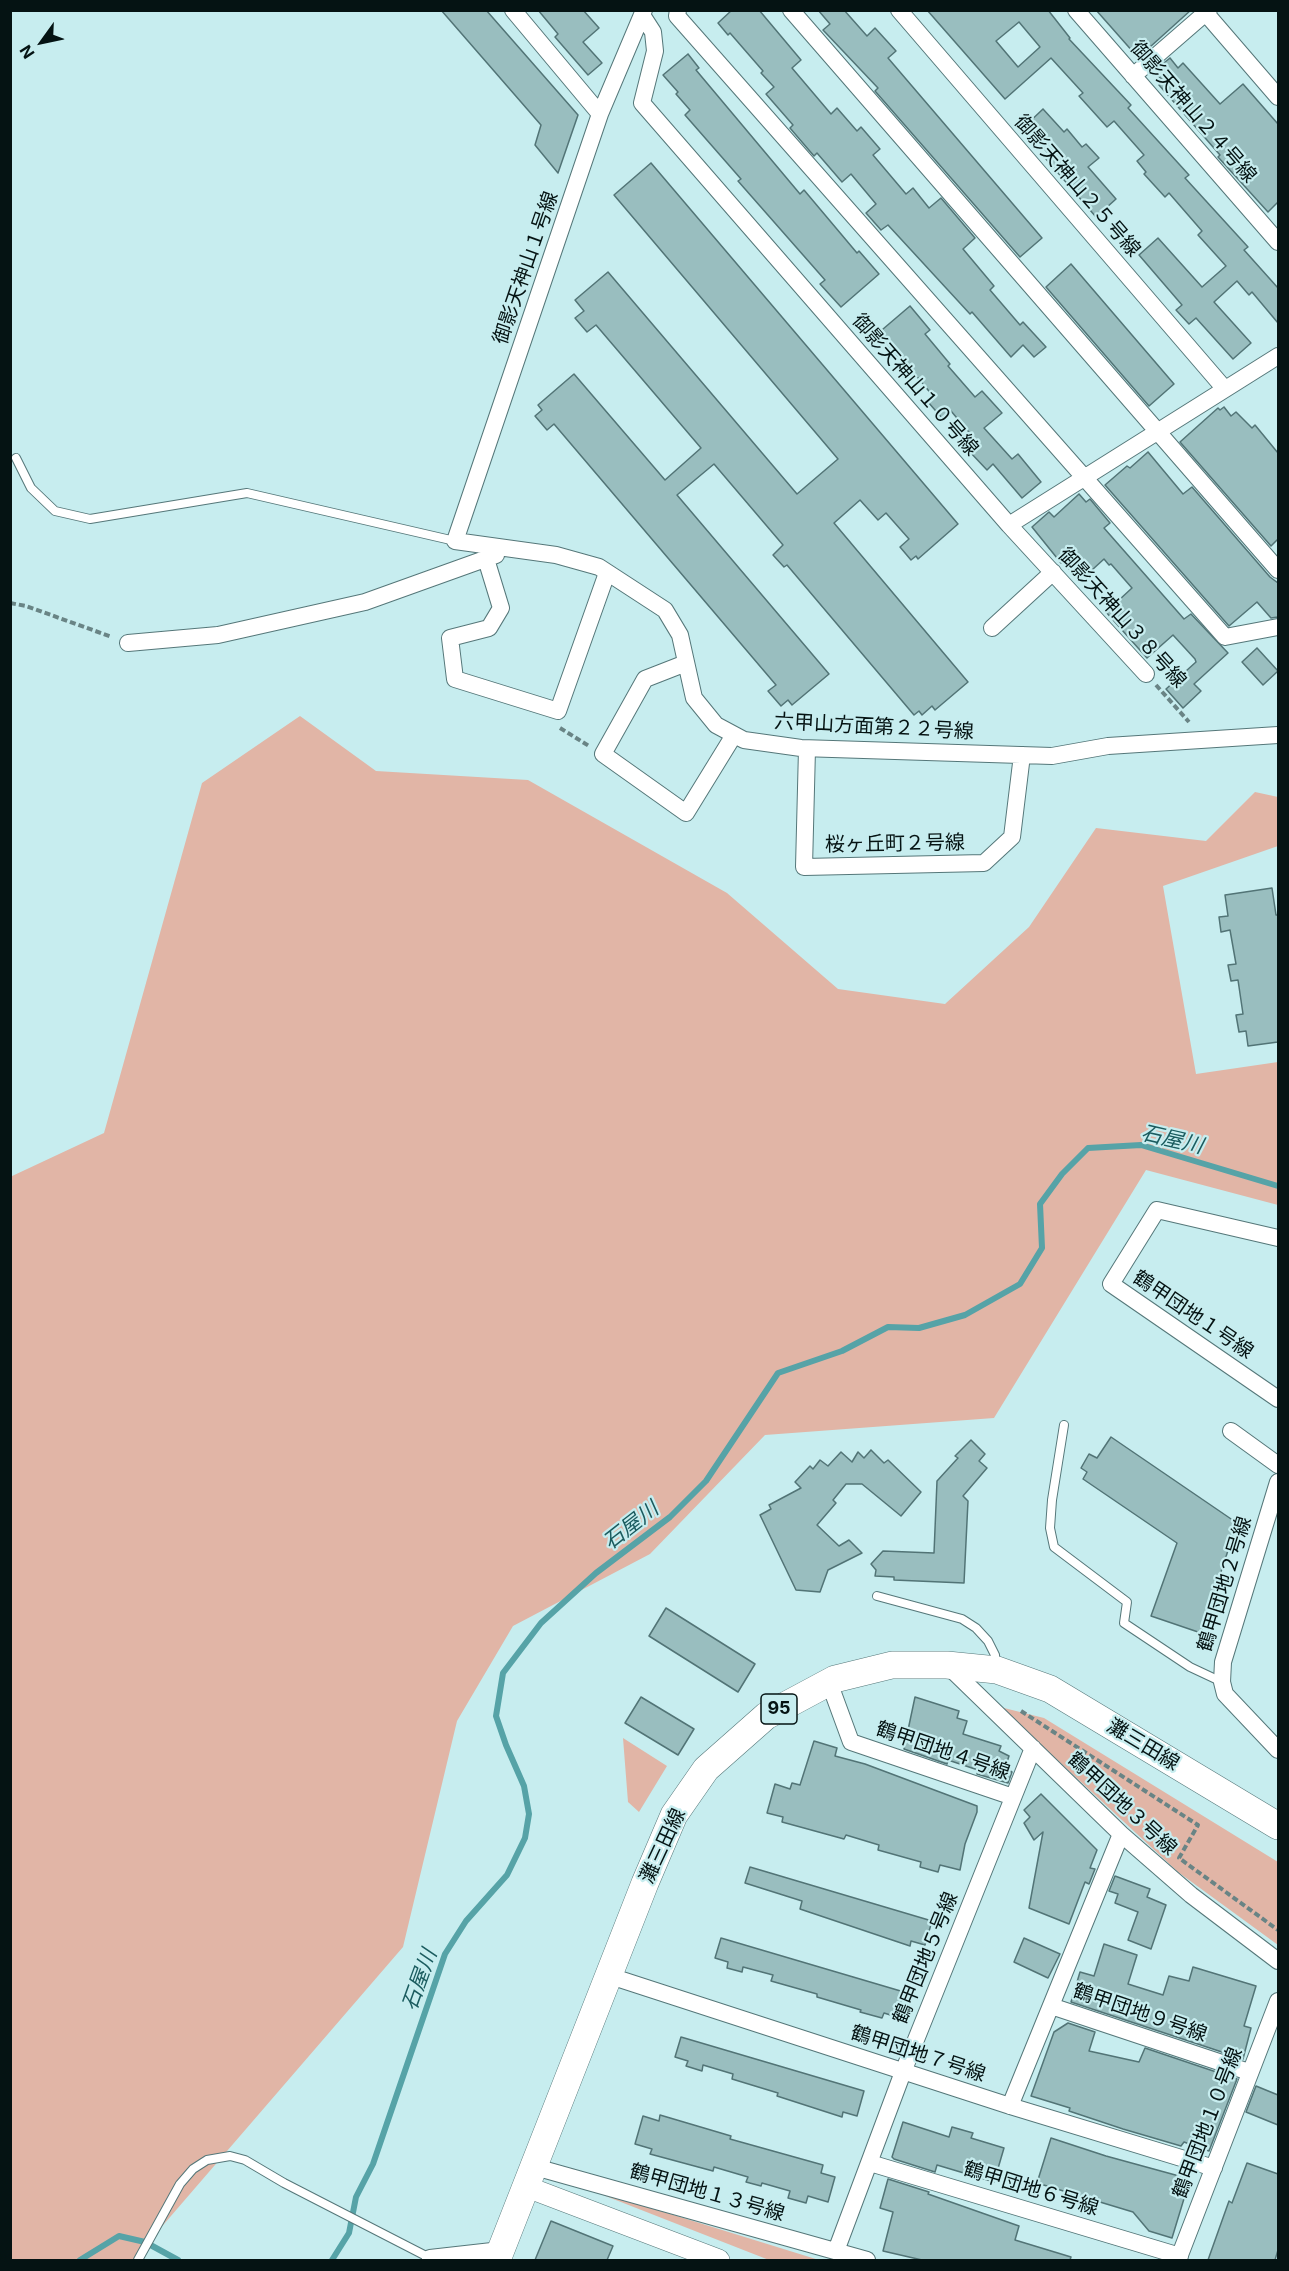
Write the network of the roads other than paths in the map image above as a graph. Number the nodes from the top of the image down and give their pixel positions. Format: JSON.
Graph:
{"nodes":[{"id":1,"x":513,"y":10,"type":"edge"},
{"id":2,"x":678,"y":10,"type":"edge"},
{"id":3,"x":791,"y":10,"type":"edge"},
{"id":4,"x":899,"y":10,"type":"edge"},
{"id":5,"x":1076,"y":10,"type":"edge"},
{"id":6,"x":1206,"y":11,"type":"edge"},
{"id":7,"x":643,"y":13,"type":"edge"},
{"id":8,"x":1133,"y":76,"type":"junction"},
{"id":9,"x":1278,"y":97,"type":"edge"},
{"id":10,"x":600,"y":114,"type":"junction"},
{"id":11,"x":1278,"y":242,"type":"edge"},
{"id":12,"x":1278,"y":356,"type":"edge"},
{"id":13,"x":1224,"y":388,"type":"junction"},
{"id":14,"x":1158,"y":432,"type":"junction"},
{"id":15,"x":16,"y":458,"type":"dead end"},
{"id":16,"x":1084,"y":477,"type":"junction"},
{"id":17,"x":1009,"y":525,"type":"junction"},
{"id":18,"x":455,"y":542,"type":"junction"},
{"id":19,"x":511,"y":550,"type":"junction"},
{"id":20,"x":486,"y":559,"type":"junction"},
{"id":21,"x":1278,"y":570,"type":"edge"},
{"id":22,"x":1053,"y":572,"type":"junction"},
{"id":23,"x":607,"y":573,"type":"junction"},
{"id":24,"x":1278,"y":627,"type":"edge"},
{"id":25,"x":992,"y":628,"type":"dead end"},
{"id":26,"x":128,"y":643,"type":"road end"},
{"id":27,"x":686,"y":663,"type":"junction"},
{"id":28,"x":1146,"y":674,"type":"road end"},
{"id":29,"x":734,"y":735,"type":"junction"},
{"id":30,"x":1278,"y":735,"type":"edge"},
{"id":31,"x":807,"y":748,"type":"junction"},
{"id":32,"x":1022,"y":755,"type":"junction"},
{"id":33,"x":1278,"y":1238,"type":"edge"},
{"id":34,"x":1278,"y":1399,"type":"edge"},
{"id":35,"x":1064,"y":1425,"type":"dead end"},
{"id":36,"x":1231,"y":1431,"type":"dead end"},
{"id":37,"x":1278,"y":1465,"type":"edge"},
{"id":38,"x":1278,"y":1482,"type":"edge"},
{"id":39,"x":877,"y":1596,"type":"dead end"},
{"id":40,"x":947,"y":1665,"type":"junction"},
{"id":41,"x":997,"y":1670,"type":"junction"},
{"id":42,"x":829,"y":1682,"type":"junction"},
{"id":43,"x":1222,"y":1682,"type":"junction"},
{"id":44,"x":1033,"y":1748,"type":"junction"},
{"id":45,"x":1278,"y":1750,"type":"edge"},
{"id":46,"x":1013,"y":1797,"type":"junction"},
{"id":47,"x":1278,"y":1826,"type":"edge"},
{"id":48,"x":1121,"y":1834,"type":"junction"},
{"id":49,"x":1278,"y":1961,"type":"edge"},
{"id":50,"x":610,"y":1976,"type":"junction"},
{"id":51,"x":1278,"y":2001,"type":"edge"},
{"id":52,"x":1051,"y":2006,"type":"junction"},
{"id":53,"x":903,"y":2072,"type":"junction"},
{"id":54,"x":1250,"y":2072,"type":"junction"},
{"id":55,"x":1010,"y":2106,"type":"junction"},
{"id":56,"x":870,"y":2163,"type":"junction"},
{"id":57,"x":1214,"y":2168,"type":"junction"},
{"id":58,"x":531,"y":2177,"type":"junction"},
{"id":59,"x":836,"y":2251,"type":"junction"},
{"id":60,"x":499,"y":2255,"type":"edge"},
{"id":61,"x":430,"y":2258,"type":"joint"},
{"id":62,"x":1179,"y":2258,"type":"edge"},
{"id":63,"x":138,"y":2260,"type":"edge"},
{"id":64,"x":719,"y":2260,"type":"edge"},
{"id":65,"x":867,"y":2260,"type":"edge"}],
"edges":[{"from":1,"to":10,"type":"street"},
{"from":2,"to":16,"type":"street"},
{"from":3,"to":14,"type":"street"},
{"from":4,"to":13,"type":"street","name":"御影天神山２５号線"},
{"from":5,"to":8,"type":"street","name":"御影天神山２４号線"},
{"from":6,"to":8,"type":"street"},
{"from":6,"to":9,"type":"street"},
{"from":7,"to":10,"type":"street","name":"御影天神山１号線"},
{"from":7,"to":17,"type":"street","name":"御影天神山１０号線"},
{"from":8,"to":11,"type":"street","name":"御影天神山２４号線"},
{"from":10,"to":18,"type":"street","name":"御影天神山１号線"},
{"from":12,"to":13,"type":"street"},
{"from":13,"to":14,"type":"street"},
{"from":14,"to":16,"type":"street"},
{"from":14,"to":21,"type":"street"},
{"from":15,"to":18,"type":"lane"},
{"from":16,"to":17,"type":"street"},
{"from":16,"to":24,"type":"street"},
{"from":17,"to":22,"type":"street","name":"御影天神山３８号線"},
{"from":18,"to":19,"type":"street","name":"六甲山方面第２２号線"},
{"from":19,"to":20,"type":"street"},
{"from":19,"to":23,"type":"street","name":"六甲山方面第２２号線"},
{"from":20,"to":23,"type":"street"},
{"from":20,"to":26,"type":"street"},
{"from":22,"to":25,"type":"street"},
{"from":22,"to":28,"type":"street","name":"御影天神山３８号線"},
{"from":23,"to":27,"type":"street","name":"六甲山方面第２２号線"},
{"from":27,"to":29,"type":"street","name":"六甲山方面第２２号線"},
{"from":27,"to":29,"type":"street"},
{"from":29,"to":31,"type":"street","name":"六甲山方面第２２号線"},
{"from":30,"to":32,"type":"street","name":"六甲山方面第２２号線"},
{"from":31,"to":32,"type":"street","name":"六甲山方面第２２号線"},
{"from":31,"to":32,"type":"street","name":"桜ヶ丘町２号線"},
{"from":33,"to":34,"type":"street","name":"鶴甲団地１号線"},
{"from":35,"to":43,"type":"lane"},
{"from":36,"to":37,"type":"street"},
{"from":38,"to":43,"type":"street","name":"鶴甲団地２号線"},
{"from":39,"to":41,"type":"lane"},
{"from":40,"to":41,"type":"main road","name":"灘三田線","number":"95"},
{"from":40,"to":42,"type":"main road","name":"灘三田線","number":"95"},
{"from":40,"to":44,"type":"street","name":"鶴甲団地３号線"},
{"from":41,"to":47,"type":"main road","name":"灘三田線","number":"95"},
{"from":42,"to":46,"type":"street","name":"鶴甲団地４号線"},
{"from":42,"to":50,"type":"main road","name":"灘三田線","number":"95"},
{"from":43,"to":45,"type":"street","name":"鶴甲団地２号線"},
{"from":44,"to":46,"type":"street","name":"鶴甲団地５号線"},
{"from":44,"to":48,"type":"street","name":"鶴甲団地３号線"},
{"from":46,"to":53,"type":"street","name":"鶴甲団地５号線"},
{"from":48,"to":49,"type":"street","name":"鶴甲団地３号線"},
{"from":48,"to":52,"type":"street"},
{"from":50,"to":53,"type":"street","name":"鶴甲団地７号線"},
{"from":50,"to":58,"type":"main road","name":"灘三田線","number":"95"},
{"from":51,"to":54,"type":"street","name":"鶴甲団地１０号線"},
{"from":52,"to":54,"type":"street","name":"鶴甲団地９号線"},
{"from":52,"to":55,"type":"street"},
{"from":53,"to":55,"type":"street","name":"鶴甲団地７号線"},
{"from":53,"to":56,"type":"street","name":"鶴甲団地５号線"},
{"from":54,"to":57,"type":"street","name":"鶴甲団地１０号線"},
{"from":55,"to":57,"type":"street","name":"鶴甲団地７号線"},
{"from":56,"to":59,"type":"street","name":"鶴甲団地５号線"},
{"from":56,"to":62,"type":"street","name":"鶴甲団地６号線"},
{"from":57,"to":62,"type":"street","name":"鶴甲団地１０号線"},
{"from":58,"to":59,"type":"street","name":"鶴甲団地１３号線"},
{"from":58,"to":60,"type":"main road","name":"灘三田線","number":"95"},
{"from":58,"to":64,"type":"street"},
{"from":59,"to":65,"type":"street","name":"鶴甲団地１３号線"},
{"from":60,"to":61,"type":"street"},
{"from":61,"to":63,"type":"lane"}]}
